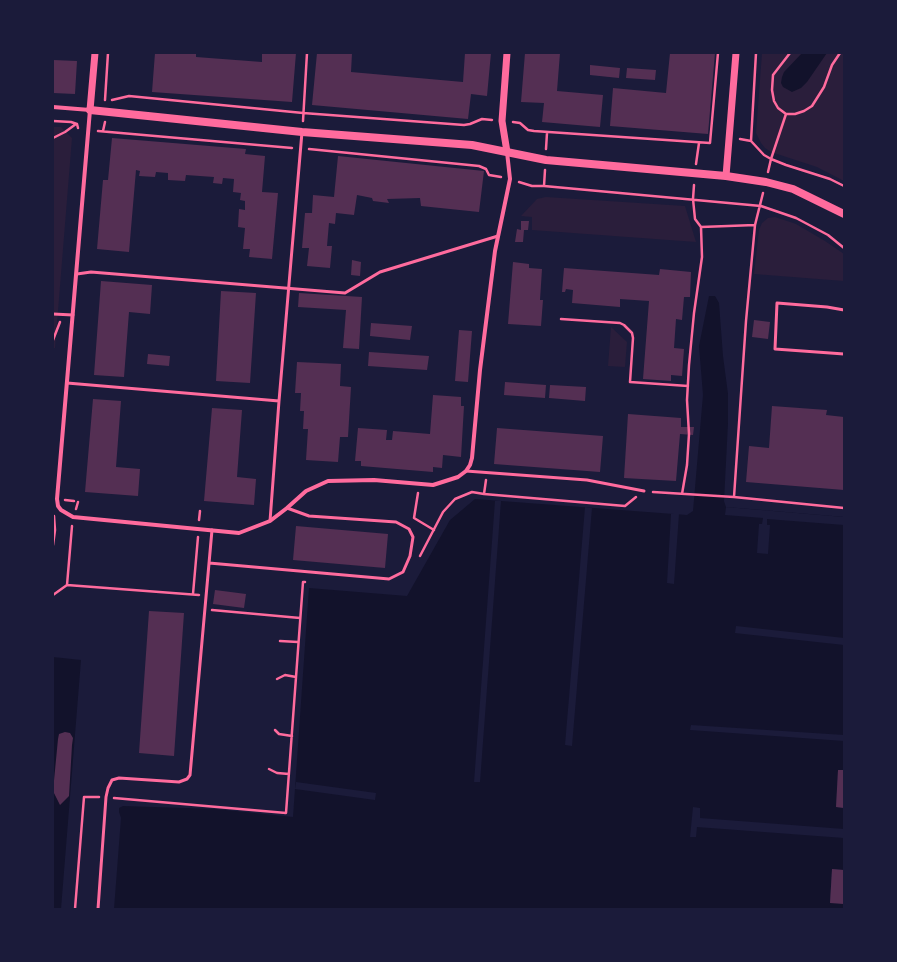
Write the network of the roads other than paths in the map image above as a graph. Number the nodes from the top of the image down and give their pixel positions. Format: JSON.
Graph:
{"nodes":[{"id":1,"x":95,"y":53,"type":"edge"},
{"id":2,"x":507,"y":53,"type":"edge"},
{"id":3,"x":736,"y":53,"type":"edge"},
{"id":4,"x":53,"y":107,"type":"edge"},
{"id":5,"x":90,"y":110,"type":"junction"},
{"id":6,"x":302,"y":132,"type":"junction"},
{"id":7,"x":507,"y":152,"type":"junction"},
{"id":8,"x":726,"y":176,"type":"junction"},
{"id":9,"x":844,"y":214,"type":"edge"},
{"id":10,"x":498,"y":236,"type":"junction"},
{"id":11,"x":77,"y":274,"type":"junction"},
{"id":12,"x":288,"y":289,"type":"junction"},
{"id":13,"x":844,"y":310,"type":"edge"},
{"id":14,"x":53,"y":314,"type":"edge"},
{"id":15,"x":73,"y":315,"type":"junction"},
{"id":16,"x":844,"y":354,"type":"edge"},
{"id":17,"x":67,"y":383,"type":"junction"},
{"id":18,"x":279,"y":401,"type":"junction"},
{"id":19,"x":466,"y":471,"type":"junction"},
{"id":20,"x":644,"y":491,"type":"road end"},
{"id":21,"x":287,"y":508,"type":"junction"},
{"id":22,"x":270,"y":521,"type":"junction"},
{"id":23,"x":212,"y":530,"type":"junction"},
{"id":24,"x":208,"y":563,"type":"junction"},
{"id":25,"x":98,"y":909,"type":"edge"}],
"edges":[{"from":1,"to":5,"type":"street"},
{"from":2,"to":7,"type":"street"},
{"from":3,"to":8,"type":"street"},
{"from":4,"to":5,"type":"street"},
{"from":5,"to":6,"type":"main road"},
{"from":5,"to":11,"type":"street"},
{"from":6,"to":7,"type":"main road"},
{"from":6,"to":12,"type":"lane"},
{"from":7,"to":8,"type":"main road"},
{"from":7,"to":10,"type":"street"},
{"from":8,"to":9,"type":"main road"},
{"from":10,"to":12,"type":"lane"},
{"from":10,"to":19,"type":"street"},
{"from":11,"to":12,"type":"lane"},
{"from":11,"to":15,"type":"street"},
{"from":12,"to":18,"type":"lane"},
{"from":13,"to":16,"type":"lane"},
{"from":14,"to":15,"type":"lane"},
{"from":15,"to":17,"type":"street"},
{"from":17,"to":18,"type":"lane"},
{"from":17,"to":23,"type":"street"},
{"from":18,"to":22,"type":"lane"},
{"from":19,"to":20,"type":"lane"},
{"from":19,"to":21,"type":"street"},
{"from":21,"to":22,"type":"street"},
{"from":21,"to":24,"type":"lane"},
{"from":22,"to":23,"type":"street"},
{"from":23,"to":24,"type":"lane"},
{"from":24,"to":25,"type":"lane"}]}
